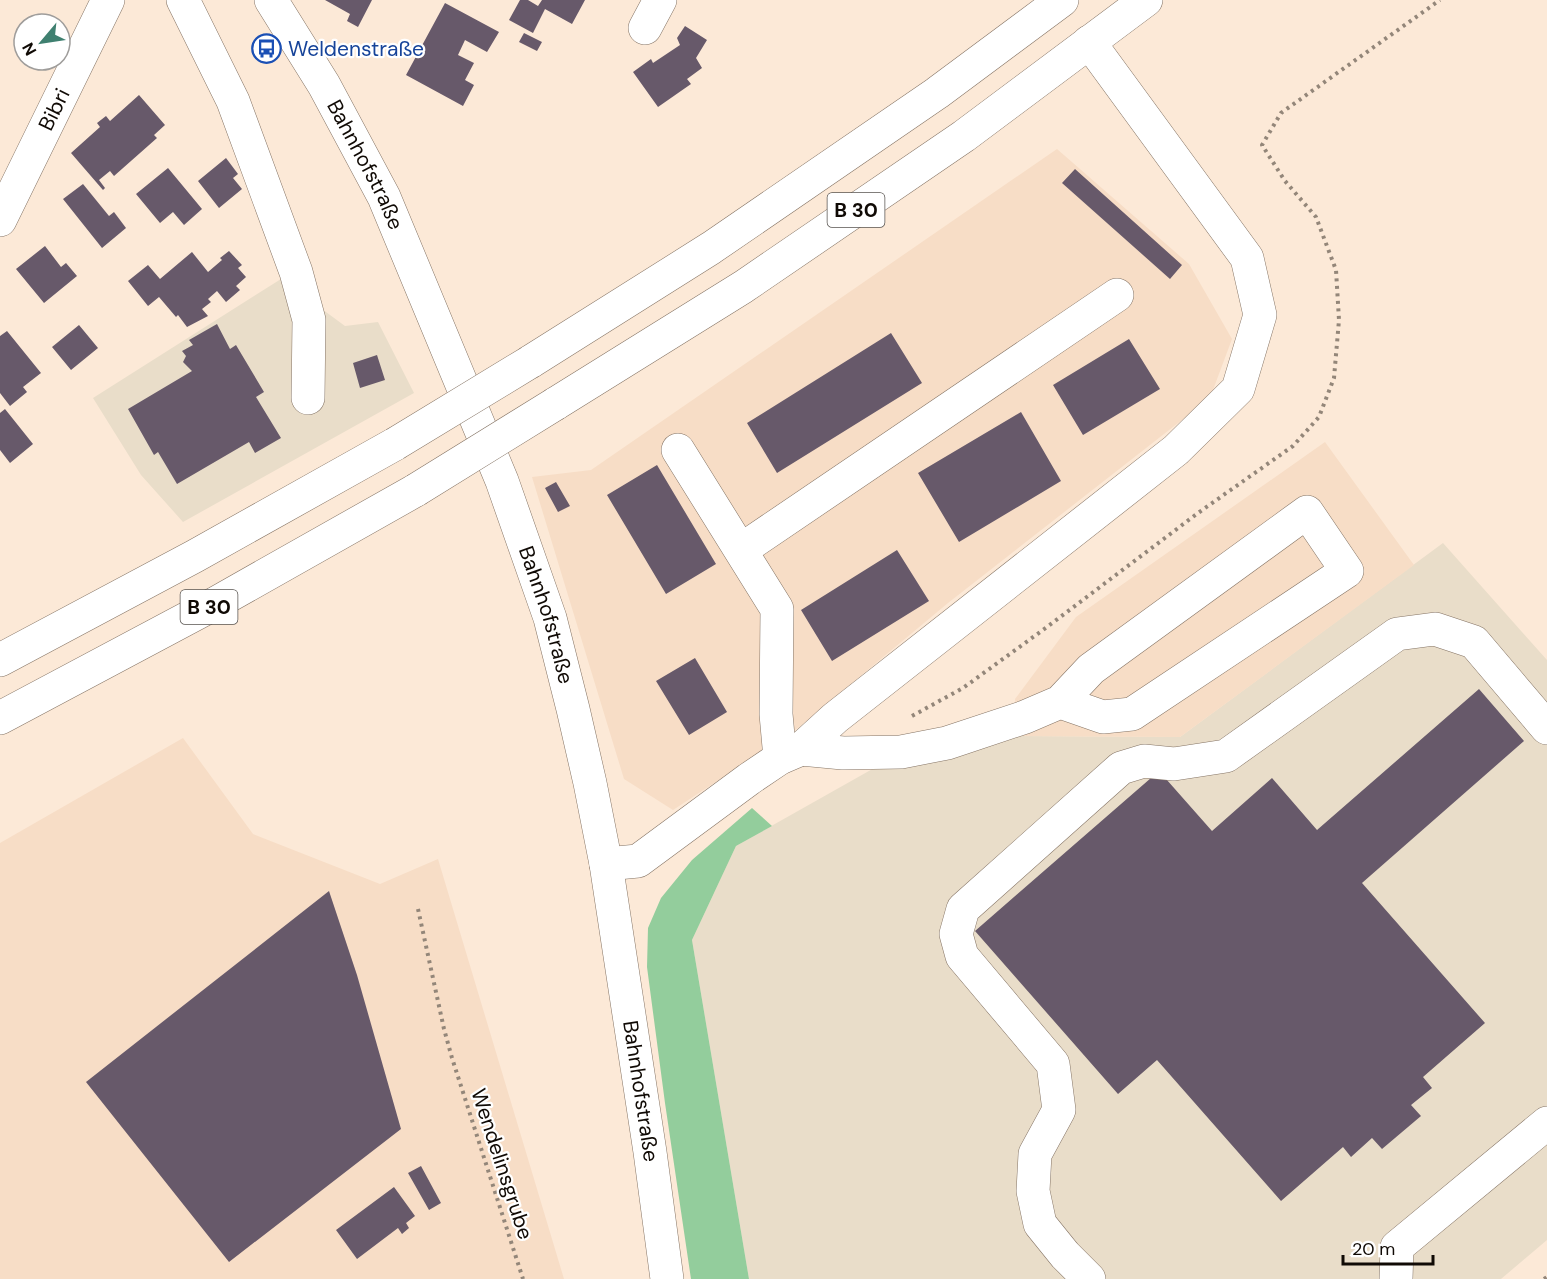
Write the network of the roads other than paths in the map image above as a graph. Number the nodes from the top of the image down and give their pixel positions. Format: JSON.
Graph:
{"nodes":[{"id":1,"x":108,"y":0,"type":"edge"},
{"id":2,"x":183,"y":0,"type":"edge"},
{"id":3,"x":271,"y":0,"type":"edge"},
{"id":4,"x":1062,"y":0,"type":"edge"},
{"id":5,"x":1146,"y":0,"type":"edge"},
{"id":6,"x":1089,"y":42,"type":"junction"},
{"id":7,"x":0,"y":220,"type":"edge"},
{"id":8,"x":1117,"y":295,"type":"dead end"},
{"id":9,"x":308,"y":398,"type":"dead end"},
{"id":10,"x":678,"y":450,"type":"dead end"},
{"id":11,"x":741,"y":550,"type":"junction"},
{"id":12,"x":0,"y":660,"type":"edge"},
{"id":13,"x":1060,"y":702,"type":"junction"},
{"id":14,"x":0,"y":718,"type":"edge"},
{"id":15,"x":1547,"y":728,"type":"edge"},
{"id":16,"x":791,"y":754,"type":"junction"},
{"id":17,"x":606,"y":864,"type":"junction"},
{"id":18,"x":1547,"y":1123,"type":"edge"},
{"id":19,"x":667,"y":1279,"type":"edge"},
{"id":20,"x":1089,"y":1279,"type":"edge"},
{"id":21,"x":1395,"y":1279,"type":"edge"}],
"edges":[{"from":1,"to":7,"type":"main road","name":"Bibri"},
{"from":2,"to":9,"type":"main road"},
{"from":3,"to":17,"type":"main road","name":"Bahnhofstraße"},
{"from":4,"to":12,"type":"main road","number":"B 30","bridge":true},
{"from":5,"to":6,"type":"main road","number":"B 30"},
{"from":6,"to":14,"type":"main road","number":"B 30","bridge":true},
{"from":6,"to":16,"type":"main road"},
{"from":8,"to":11,"type":"main road"},
{"from":10,"to":11,"type":"main road"},
{"from":11,"to":16,"type":"main road"},
{"from":13,"to":13,"type":"main road"},
{"from":13,"to":16,"type":"main road"},
{"from":15,"to":20,"type":"main road"},
{"from":16,"to":17,"type":"main road"},
{"from":17,"to":19,"type":"main road","name":"Bahnhofstraße"},
{"from":18,"to":21,"type":"main road"}]}
